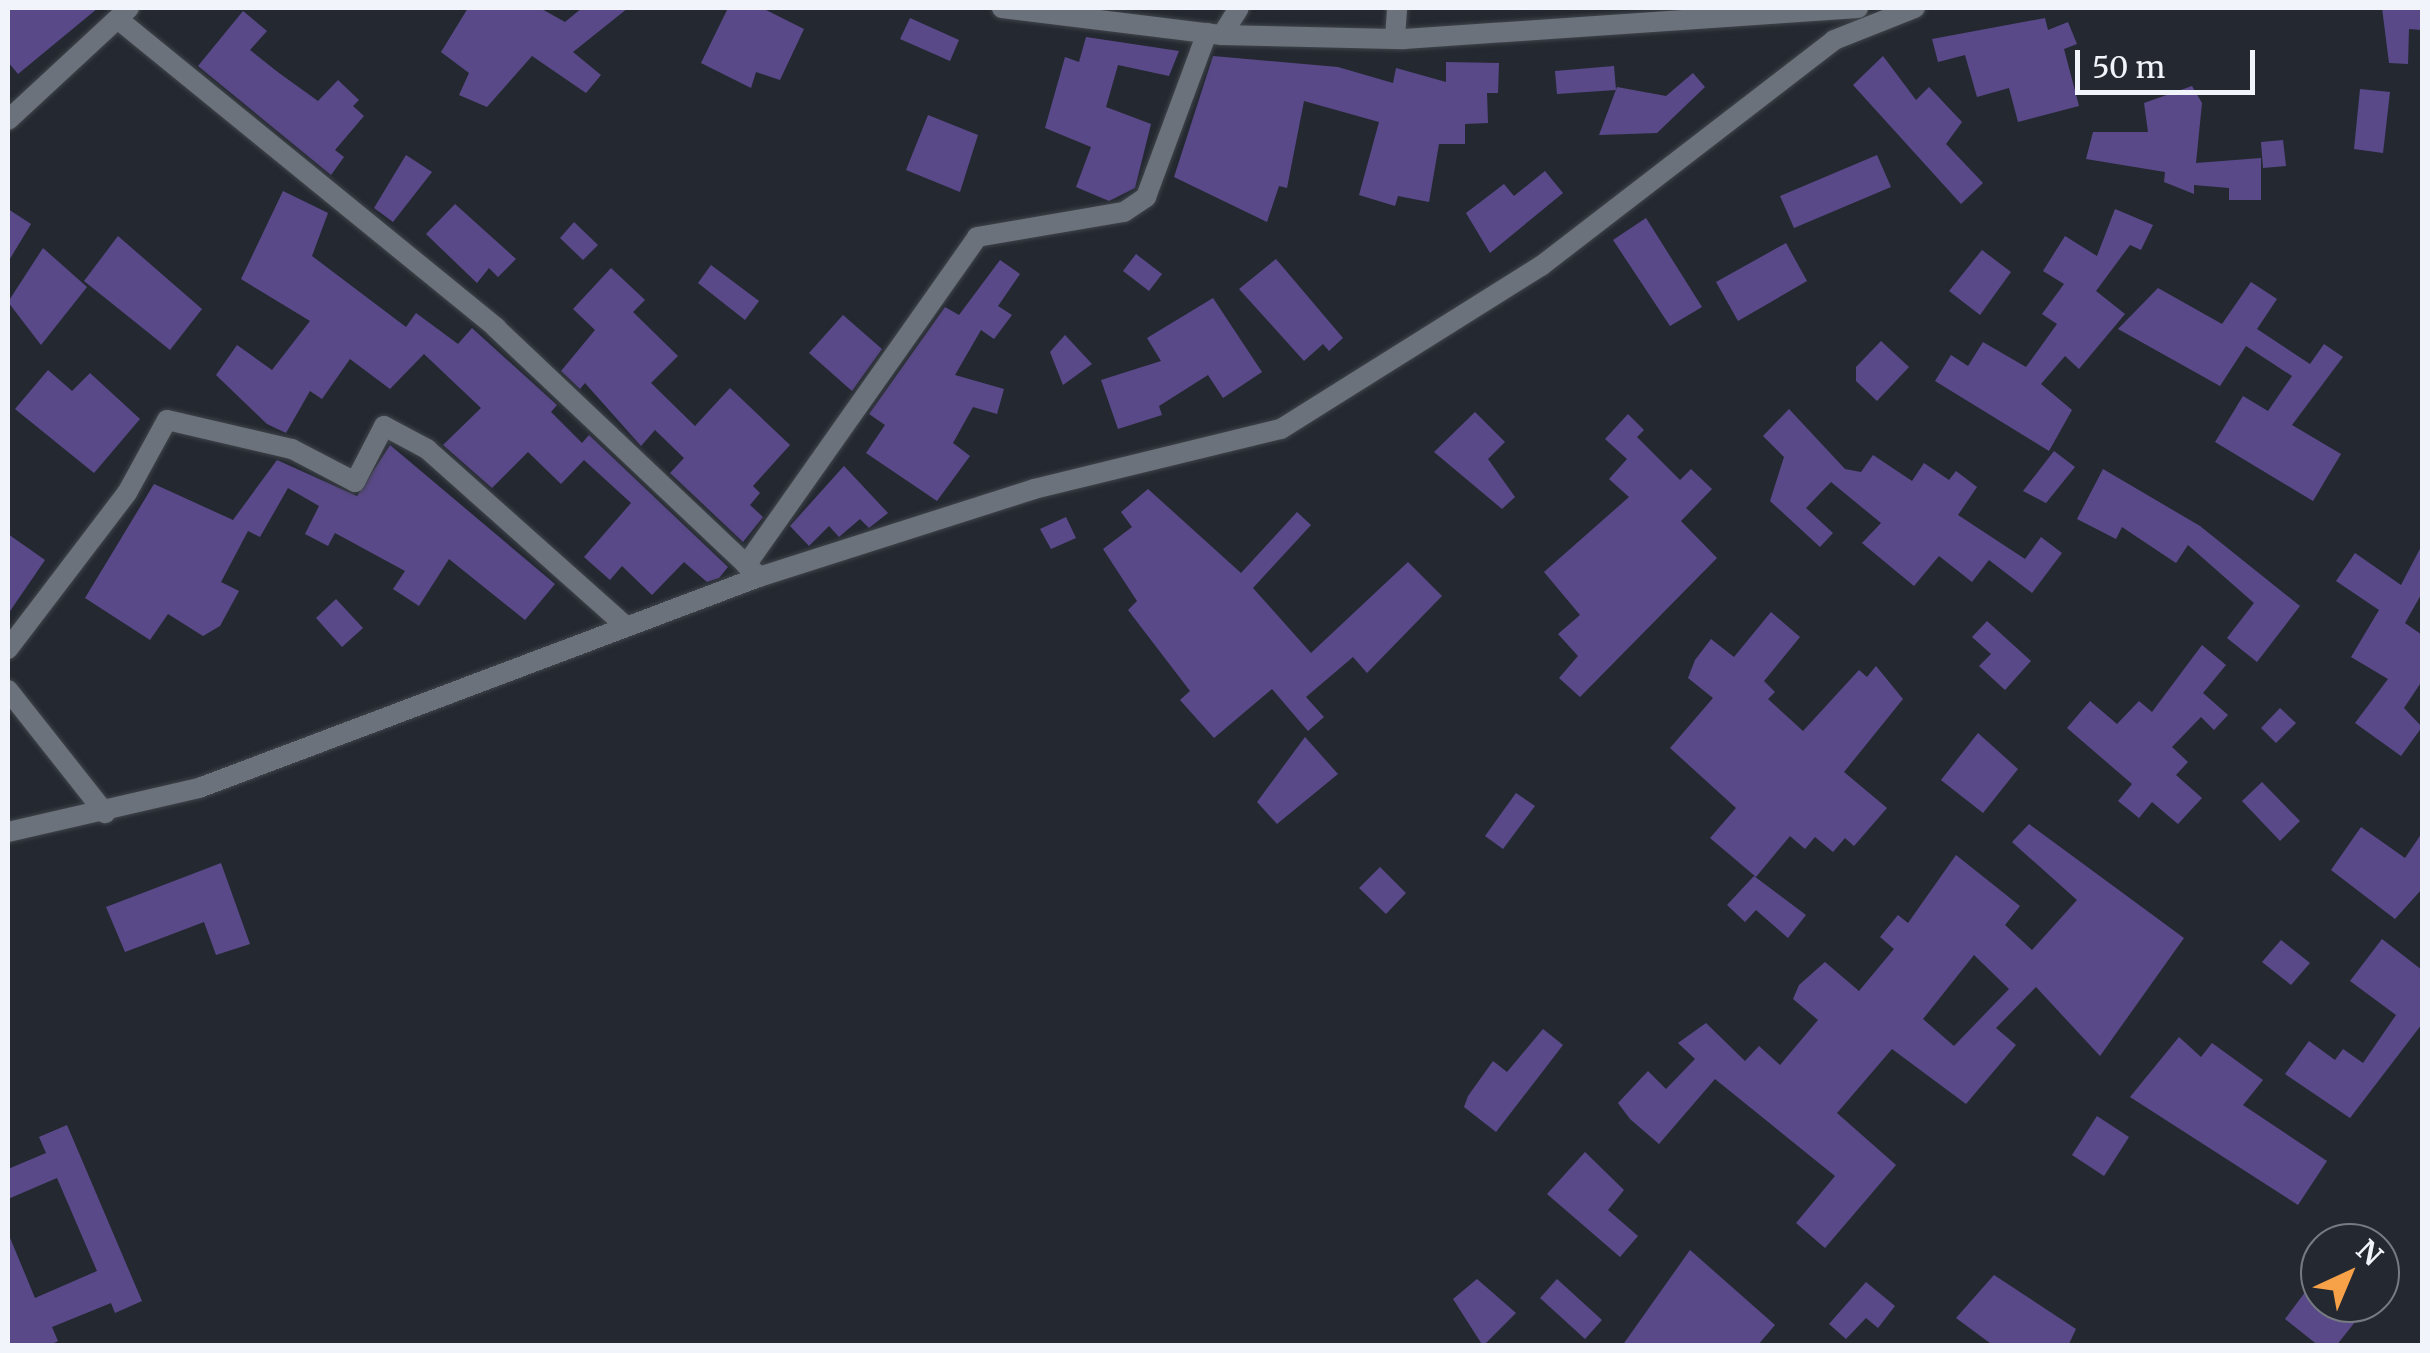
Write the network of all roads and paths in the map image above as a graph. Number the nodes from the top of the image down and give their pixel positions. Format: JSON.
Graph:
{"nodes":[{"id":1,"x":1002,"y":8,"type":"edge"},
{"id":2,"x":1240,"y":8,"type":"edge"},
{"id":3,"x":1397,"y":8,"type":"edge"},
{"id":4,"x":1858,"y":8,"type":"edge"},
{"id":5,"x":1915,"y":8,"type":"edge"},
{"id":6,"x":124,"y":14,"type":"edge"},
{"id":7,"x":1748,"y":14,"type":"edge"},
{"id":8,"x":1214,"y":34,"type":"junction"},
{"id":9,"x":1395,"y":38,"type":"junction"},
{"id":10,"x":8,"y":120,"type":"edge"},
{"id":11,"x":752,"y":571,"type":"junction"},
{"id":12,"x":626,"y":626,"type":"junction"},
{"id":13,"x":8,"y":649,"type":"edge"},
{"id":14,"x":8,"y":690,"type":"edge"},
{"id":15,"x":104,"y":812,"type":"junction"},
{"id":16,"x":8,"y":832,"type":"edge"}],
"edges":[{"from":1,"to":8,"type":"street"},
{"from":2,"to":8,"type":"street"},
{"from":3,"to":9,"type":"street"},
{"from":4,"to":7,"type":"street"},
{"from":5,"to":11,"type":"street"},
{"from":6,"to":10,"type":"street"},
{"from":6,"to":11,"type":"street"},
{"from":7,"to":9,"type":"street"},
{"from":8,"to":9,"type":"street"},
{"from":8,"to":11,"type":"street"},
{"from":11,"to":12,"type":"street"},
{"from":12,"to":13,"type":"street"},
{"from":12,"to":15,"type":"street"},
{"from":14,"to":15,"type":"street"},
{"from":15,"to":16,"type":"street"}]}
